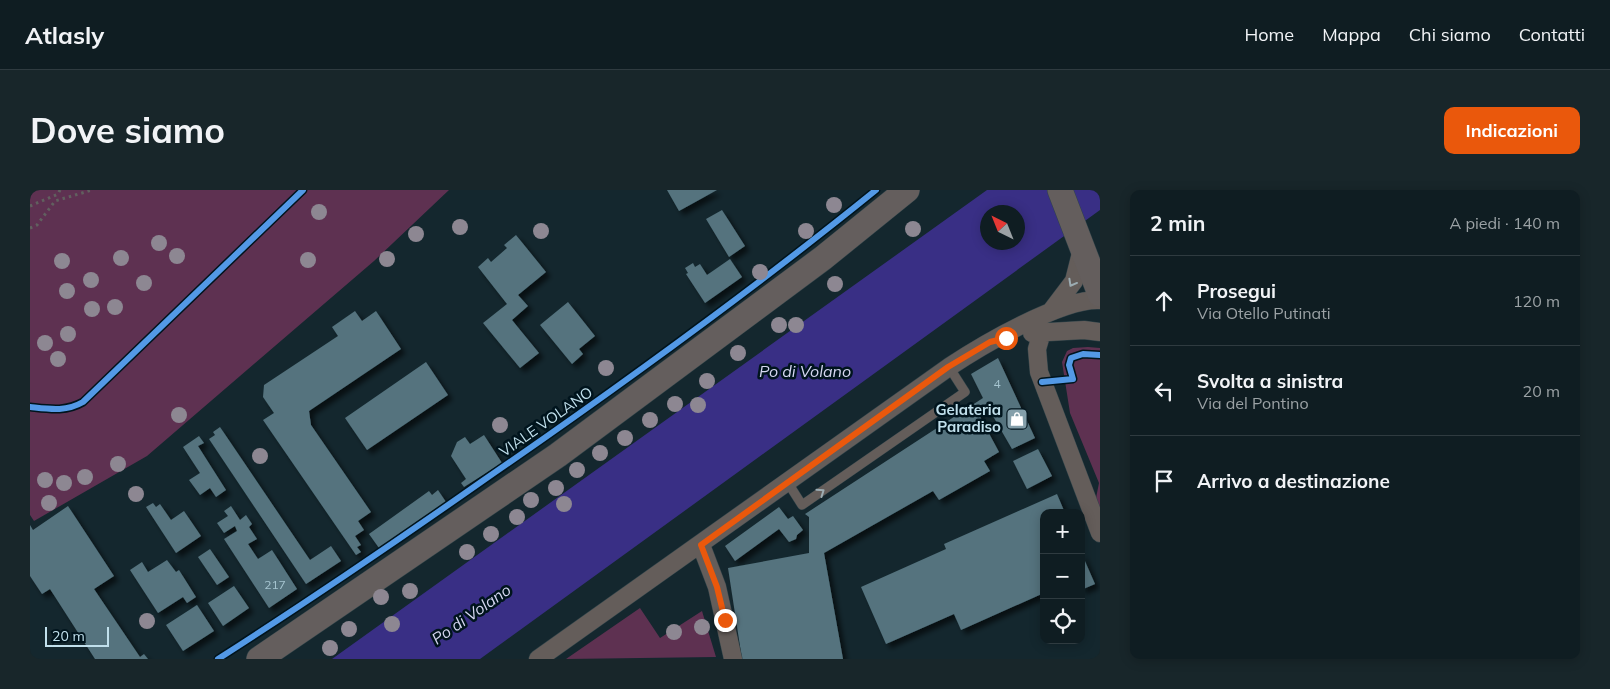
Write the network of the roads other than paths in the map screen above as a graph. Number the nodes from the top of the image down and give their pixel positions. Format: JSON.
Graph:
{"nodes":[{"id":1,"x":907,"y":190,"type":"edge"},
{"id":2,"x":1060,"y":190,"type":"edge"},
{"id":3,"x":1080,"y":242,"type":"junction"},
{"id":4,"x":1100,"y":294,"type":"edge"},
{"id":5,"x":1100,"y":300,"type":"edge"},
{"id":6,"x":1050,"y":312,"type":"junction"},
{"id":7,"x":1042,"y":332,"type":"junction"},
{"id":8,"x":1100,"y":332,"type":"edge"},
{"id":9,"x":990,"y":342,"type":"junction"},
{"id":10,"x":948,"y":367,"type":"junction"},
{"id":11,"x":788,"y":483,"type":"junction"},
{"id":12,"x":1100,"y":533,"type":"edge"},
{"id":13,"x":701,"y":545,"type":"junction"},
{"id":14,"x":259,"y":659,"type":"edge"},
{"id":15,"x":538,"y":659,"type":"edge"},
{"id":16,"x":733,"y":659,"type":"edge"}],
"edges":[{"from":1,"to":14,"type":"main road"},
{"from":2,"to":3,"type":"main road"},
{"from":3,"to":4,"type":"main road"},
{"from":3,"to":6,"type":"street","one_way":true},
{"from":5,"to":6,"type":"street"},
{"from":6,"to":9,"type":"street"},
{"from":7,"to":8,"type":"street"},
{"from":7,"to":9,"type":"street"},
{"from":7,"to":12,"type":"street"},
{"from":9,"to":10,"type":"street"},
{"from":10,"to":11,"type":"street"},
{"from":11,"to":10,"type":"lane","one_way":true},
{"from":11,"to":13,"type":"street"},
{"from":13,"to":15,"type":"street"},
{"from":13,"to":16,"type":"street"}]}
